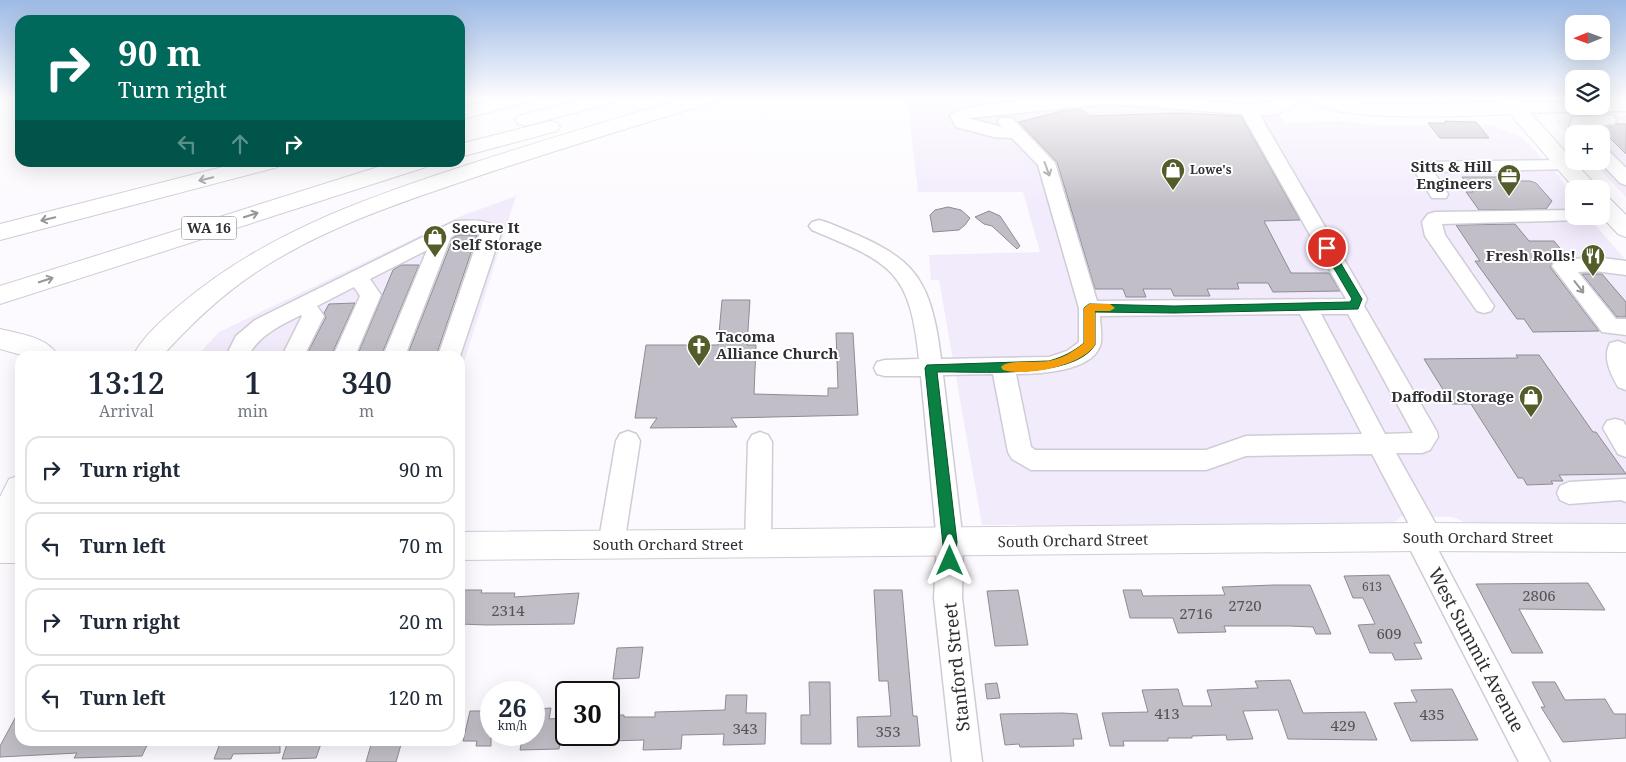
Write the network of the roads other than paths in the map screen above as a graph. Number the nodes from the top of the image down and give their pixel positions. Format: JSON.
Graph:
{"nodes":[{"id":1,"x":1016,"y":133,"type":"edge"},
{"id":2,"x":526,"y":134,"type":"edge"},
{"id":3,"x":592,"y":134,"type":"edge"},
{"id":4,"x":1263,"y":134,"type":"edge"},
{"id":5,"x":1540,"y":134,"type":"edge"},
{"id":6,"x":465,"y":150,"type":"edge"},
{"id":7,"x":1565,"y":159,"type":"edge"},
{"id":8,"x":1565,"y":160,"type":"edge"},
{"id":9,"x":251,"y":167,"type":"edge"},
{"id":10,"x":347,"y":167,"type":"edge"},
{"id":11,"x":402,"y":167,"type":"edge"},
{"id":12,"x":483,"y":167,"type":"junction"},
{"id":13,"x":1574,"y":170,"type":"edge"},
{"id":14,"x":1581,"y":180,"type":"edge"},
{"id":15,"x":1439,"y":194,"type":"dead end"},
{"id":16,"x":1565,"y":216,"type":"edge"},
{"id":17,"x":819,"y":226,"type":"dead end"},
{"id":18,"x":0,"y":232,"type":"edge"},
{"id":19,"x":443,"y":233,"type":"junction"},
{"id":20,"x":1622,"y":268,"type":"edge"},
{"id":21,"x":0,"y":276,"type":"edge"},
{"id":22,"x":357,"y":277,"type":"junction"},
{"id":23,"x":0,"y":295,"type":"edge"},
{"id":24,"x":305,"y":304,"type":"junction"},
{"id":25,"x":1354,"y":306,"type":"junction"},
{"id":26,"x":1484,"y":306,"type":"dead end"},
{"id":27,"x":1307,"y":307,"type":"junction"},
{"id":28,"x":1089,"y":308,"type":"junction"},
{"id":29,"x":1626,"y":327,"type":"edge"},
{"id":30,"x":0,"y":339,"type":"edge"},
{"id":31,"x":1618,"y":350,"type":"dead end"},
{"id":32,"x":37,"y":351,"type":"edge"},
{"id":33,"x":138,"y":351,"type":"edge"},
{"id":34,"x":151,"y":351,"type":"edge"},
{"id":35,"x":240,"y":351,"type":"edge"},
{"id":36,"x":296,"y":351,"type":"edge"},
{"id":37,"x":346,"y":351,"type":"edge"},
{"id":38,"x":396,"y":351,"type":"edge"},
{"id":39,"x":450,"y":351,"type":"edge"},
{"id":40,"x":1003,"y":367,"type":"junction"},
{"id":41,"x":885,"y":368,"type":"dead end"},
{"id":42,"x":931,"y":368,"type":"junction"},
{"id":43,"x":1626,"y":380,"type":"edge"},
{"id":44,"x":1626,"y":428,"type":"edge"},
{"id":45,"x":628,"y":441,"type":"dead end"},
{"id":46,"x":760,"y":442,"type":"dead end"},
{"id":47,"x":1378,"y":443,"type":"junction"},
{"id":48,"x":1626,"y":447,"type":"edge"},
{"id":49,"x":15,"y":486,"type":"edge"},
{"id":50,"x":1626,"y":491,"type":"edge"},
{"id":51,"x":1569,"y":493,"type":"dead end"},
{"id":52,"x":15,"y":498,"type":"edge"},
{"id":53,"x":0,"y":502,"type":"edge"},
{"id":54,"x":0,"y":536,"type":"edge"},
{"id":55,"x":15,"y":537,"type":"edge"},
{"id":56,"x":1424,"y":537,"type":"junction"},
{"id":57,"x":1626,"y":538,"type":"edge"},
{"id":58,"x":950,"y":542,"type":"junction"},
{"id":59,"x":758,"y":544,"type":"junction"},
{"id":60,"x":611,"y":545,"type":"junction"},
{"id":61,"x":465,"y":546,"type":"edge"},
{"id":62,"x":0,"y":549,"type":"edge"},
{"id":63,"x":15,"y":549,"type":"edge"},
{"id":64,"x":0,"y":567,"type":"edge"},
{"id":65,"x":15,"y":567,"type":"edge"},
{"id":66,"x":967,"y":762,"type":"edge"},
{"id":67,"x":1535,"y":762,"type":"edge"}],
"edges":[{"from":1,"to":28,"type":"street","one_way":true},
{"from":2,"to":6,"type":"main road"},
{"from":3,"to":12,"type":"main road"},
{"from":4,"to":25,"type":"street"},
{"from":5,"to":7,"type":"main road"},
{"from":8,"to":15,"type":"street"},
{"from":9,"to":18,"type":"main road","one_way":true},
{"from":10,"to":21,"type":"main road","number":"WA 16"},
{"from":23,"to":11,"type":"main road","number":"WA 16","one_way":true},
{"from":12,"to":33,"type":"main road"},
{"from":12,"to":34,"type":"main road"},
{"from":13,"to":14,"type":"main road"},
{"from":16,"to":26,"type":"street"},
{"from":17,"to":42,"type":"street","name":"Stanford Street"},
{"from":19,"to":22,"type":"street"},
{"from":19,"to":38,"type":"street"},
{"from":19,"to":39,"type":"street"},
{"from":20,"to":29,"type":"street","one_way":true},
{"from":22,"to":24,"type":"street"},
{"from":22,"to":37,"type":"street"},
{"from":24,"to":35,"type":"street"},
{"from":24,"to":36,"type":"street"},
{"from":25,"to":27,"type":"street"},
{"from":25,"to":47,"type":"street"},
{"from":27,"to":28,"type":"street"},
{"from":27,"to":47,"type":"street","name":"West Summit Avenue"},
{"from":28,"to":40,"type":"street"},
{"from":30,"to":32,"type":"main road"},
{"from":31,"to":43,"type":"street"},
{"from":40,"to":42,"type":"street"},
{"from":40,"to":47,"type":"street"},
{"from":41,"to":42,"type":"street"},
{"from":42,"to":58,"type":"street","name":"Stanford Street"},
{"from":44,"to":48,"type":"street"},
{"from":45,"to":60,"type":"street"},
{"from":46,"to":59,"type":"street"},
{"from":47,"to":56,"type":"street","name":"West Summit Avenue"},
{"from":49,"to":53,"type":"main road"},
{"from":50,"to":51,"type":"street"},
{"from":52,"to":54,"type":"main road"},
{"from":55,"to":62,"type":"main road"},
{"from":56,"to":57,"type":"main road","name":"South Orchard Street"},
{"from":56,"to":58,"type":"main road","name":"South Orchard Street"},
{"from":56,"to":67,"type":"street","name":"West Summit Avenue"},
{"from":58,"to":59,"type":"main road","name":"South Orchard Street"},
{"from":58,"to":66,"type":"street","name":"Stanford Street"},
{"from":59,"to":60,"type":"main road","name":"South Orchard Street"},
{"from":60,"to":61,"type":"main road","name":"South Orchard Street"},
{"from":62,"to":63,"type":"main road"},
{"from":64,"to":65,"type":"main road"}]}
